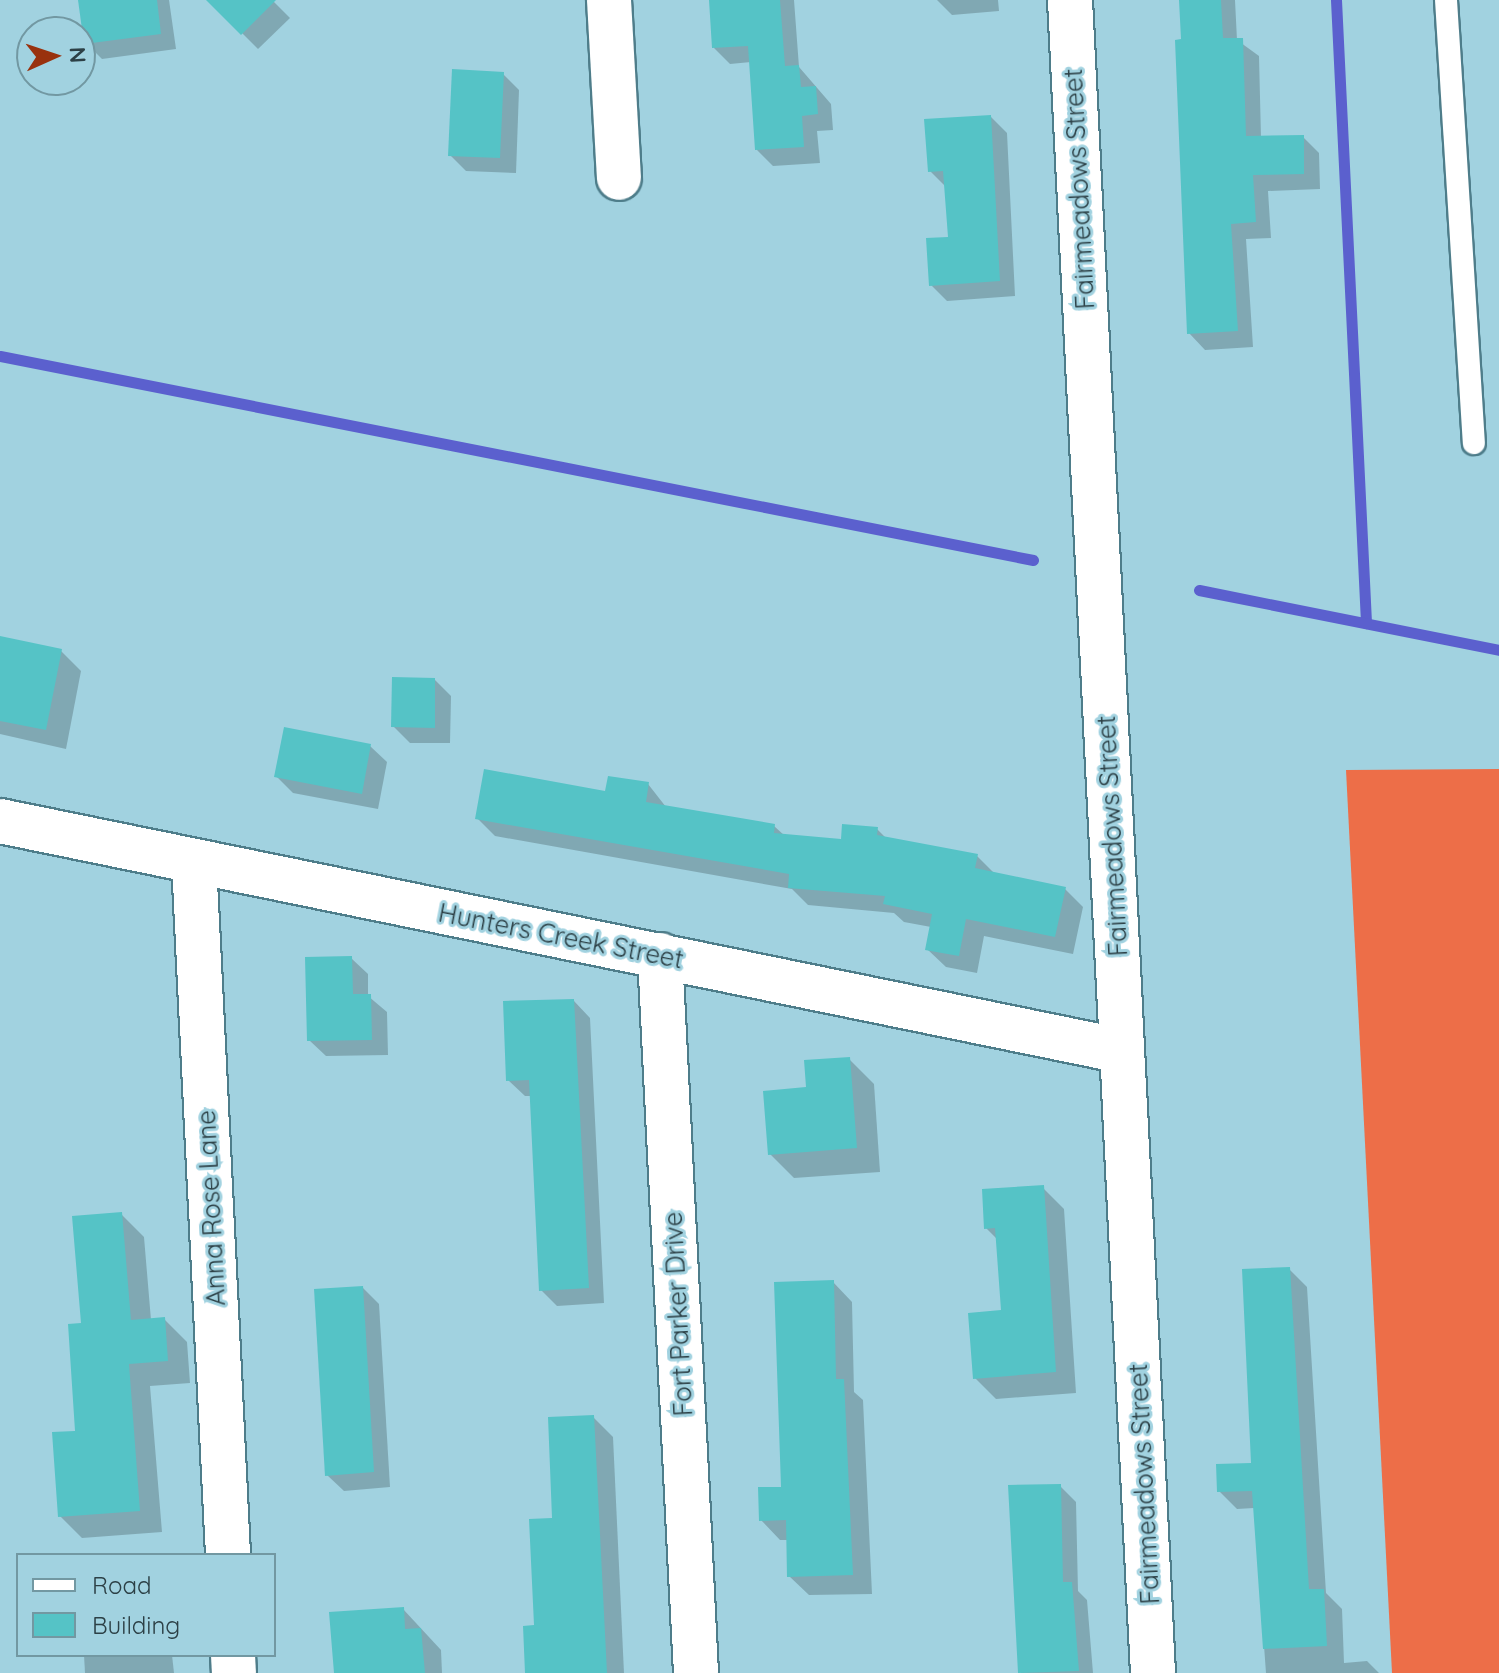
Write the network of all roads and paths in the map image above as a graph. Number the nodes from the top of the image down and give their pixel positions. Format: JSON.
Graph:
{"nodes":[{"id":1,"x":609,"y":0,"type":"edge"},
{"id":2,"x":1070,"y":0,"type":"edge"},
{"id":3,"x":1446,"y":0,"type":"edge"},
{"id":4,"x":619,"y":178,"type":"dead end"},
{"id":5,"x":1474,"y":443,"type":"dead end"},
{"id":6,"x":0,"y":821,"type":"edge"},
{"id":7,"x":194,"y":862,"type":"junction"},
{"id":8,"x":660,"y":955,"type":"junction"},
{"id":9,"x":1122,"y":1051,"type":"junction"},
{"id":10,"x":228,"y":1553,"type":"edge"},
{"id":11,"x":696,"y":1673,"type":"edge"},
{"id":12,"x":1153,"y":1673,"type":"edge"}],
"edges":[{"from":1,"to":4,"type":"street"},
{"from":2,"to":9,"type":"street","name":"Fairmeadows Street"},
{"from":3,"to":5,"type":"lane"},
{"from":6,"to":7,"type":"street","name":"Hunters Creek Street"},
{"from":7,"to":8,"type":"street","name":"Hunters Creek Street"},
{"from":7,"to":10,"type":"street","name":"Anna Rose Lane"},
{"from":8,"to":9,"type":"street","name":"Hunters Creek Street"},
{"from":8,"to":11,"type":"street","name":"Fort Parker Drive"},
{"from":9,"to":12,"type":"street","name":"Fairmeadows Street"}]}
